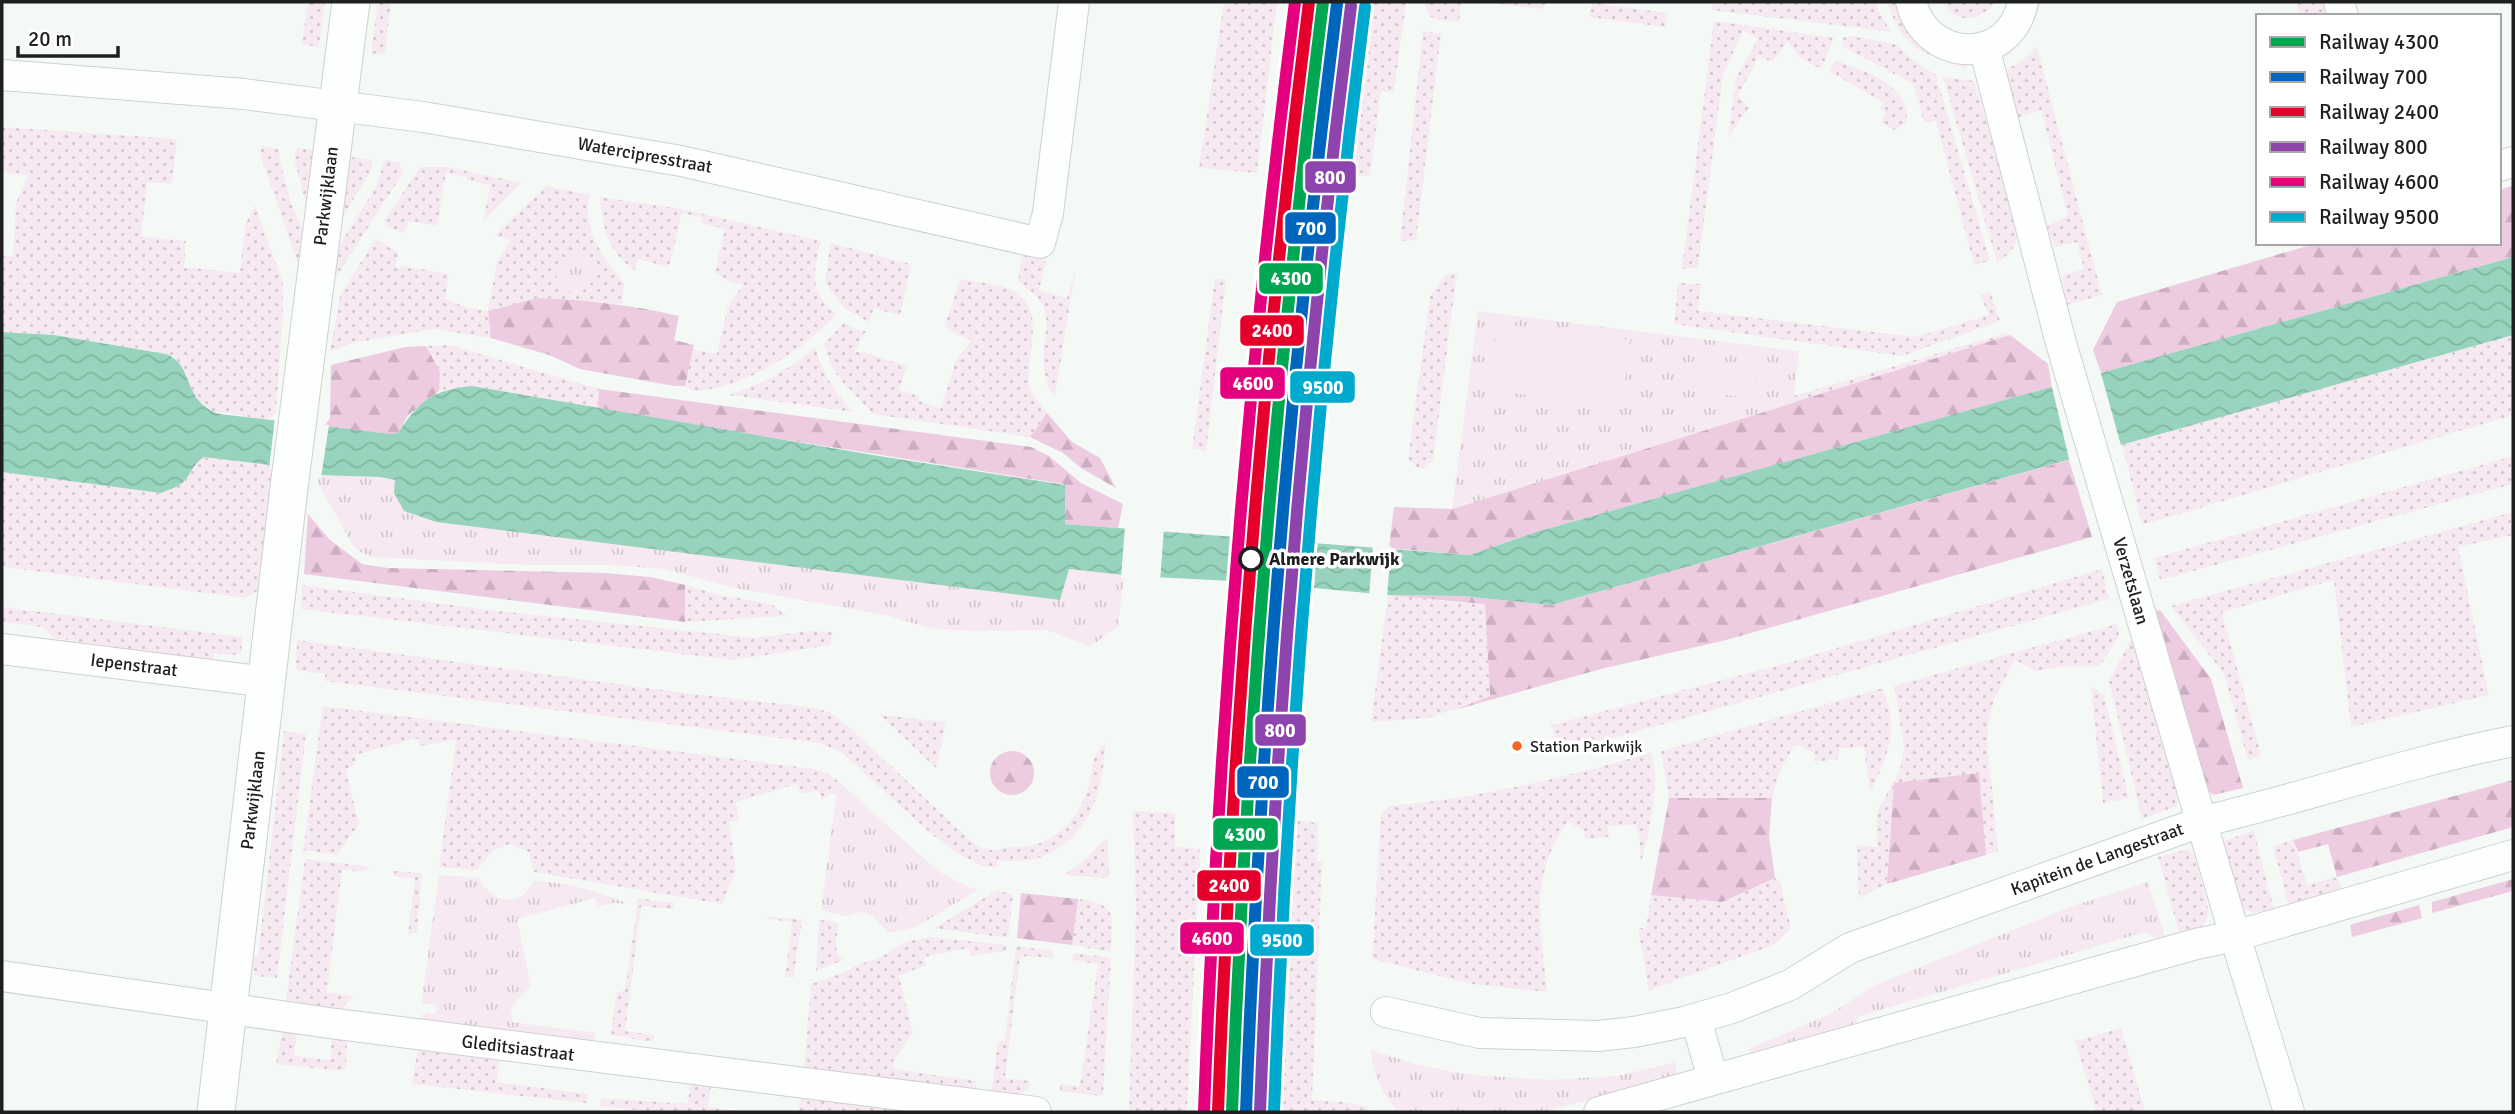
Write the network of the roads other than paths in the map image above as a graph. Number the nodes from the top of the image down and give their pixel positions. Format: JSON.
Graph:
{"nodes":[{"id":1,"x":351,"y":2,"type":"edge"},
{"id":2,"x":1074,"y":2,"type":"edge"},
{"id":3,"x":1911,"y":2,"type":"edge"},
{"id":4,"x":2023,"y":2,"type":"edge"},
{"id":5,"x":1984,"y":47,"type":"junction"},
{"id":6,"x":2,"y":75,"type":"edge"},
{"id":7,"x":338,"y":107,"type":"junction"},
{"id":8,"x":2,"y":649,"type":"edge"},
{"id":9,"x":267,"y":682,"type":"junction"},
{"id":10,"x":2513,"y":741,"type":"edge"},
{"id":11,"x":2201,"y":822,"type":"junction"},
{"id":12,"x":2513,"y":855,"type":"edge"},
{"id":13,"x":2235,"y":936,"type":"junction"},
{"id":14,"x":2,"y":976,"type":"edge"},
{"id":15,"x":229,"y":1008,"type":"junction"},
{"id":16,"x":1386,"y":1012,"type":"dead end"},
{"id":17,"x":1696,"y":1019,"type":"junction"},
{"id":18,"x":1713,"y":1079,"type":"junction"},
{"id":19,"x":216,"y":1112,"type":"edge"},
{"id":20,"x":1036,"y":1112,"type":"edge"},
{"id":21,"x":1600,"y":1112,"type":"edge"},
{"id":22,"x":2289,"y":1112,"type":"edge"}],
"edges":[{"from":1,"to":7,"type":"street","name":"Parkwijklaan"},
{"from":2,"to":7,"type":"street","name":"Watercipresstraat"},
{"from":3,"to":5,"type":"street"},
{"from":4,"to":5,"type":"street"},
{"from":5,"to":11,"type":"street","name":"Verzetslaan"},
{"from":6,"to":7,"type":"street","name":"Watercipresstraat"},
{"from":7,"to":9,"type":"street","name":"Parkwijklaan"},
{"from":8,"to":9,"type":"street","name":"Iepenstraat"},
{"from":9,"to":15,"type":"street","name":"Parkwijklaan"},
{"from":10,"to":11,"type":"street","name":"Kapitein de Langestraat"},
{"from":11,"to":13,"type":"street","name":"Verzetslaan"},
{"from":11,"to":17,"type":"street","name":"Kapitein de Langestraat"},
{"from":12,"to":13,"type":"street"},
{"from":13,"to":18,"type":"street"},
{"from":13,"to":22,"type":"street","name":"Verzetslaan"},
{"from":14,"to":15,"type":"street","name":"Gleditsiastraat"},
{"from":15,"to":19,"type":"street","name":"Parkwijklaan"},
{"from":15,"to":20,"type":"street","name":"Gleditsiastraat"},
{"from":16,"to":17,"type":"street","name":"Kapitein de Langestraat"},
{"from":17,"to":18,"type":"street"},
{"from":18,"to":21,"type":"street"}]}
